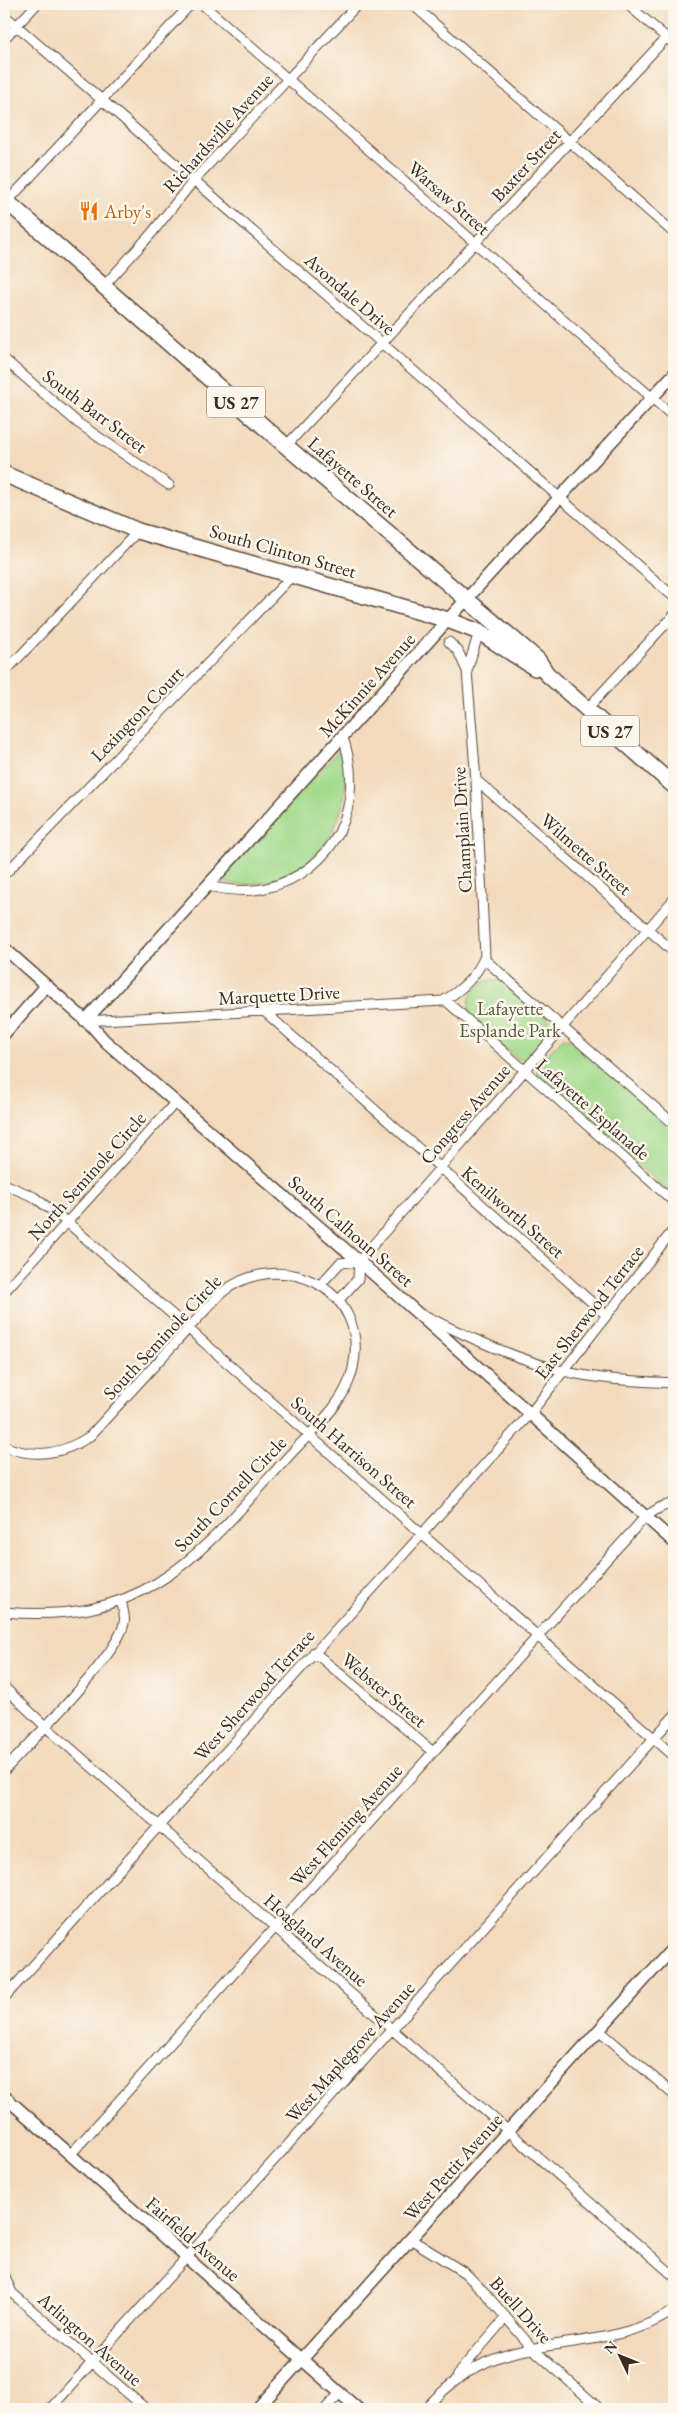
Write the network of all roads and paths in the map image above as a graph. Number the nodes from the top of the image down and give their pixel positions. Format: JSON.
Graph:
{"nodes":[{"id":1,"x":37,"y":4,"type":"edge"},
{"id":2,"x":191,"y":4,"type":"edge"},
{"id":3,"x":202,"y":4,"type":"edge"},
{"id":4,"x":358,"y":4,"type":"edge"},
{"id":5,"x":412,"y":4,"type":"edge"},
{"id":6,"x":630,"y":4,"type":"edge"},
{"id":7,"x":4,"y":15,"type":"edge"},
{"id":8,"x":16,"y":26,"type":"junction"},
{"id":9,"x":666,"y":38,"type":"junction"},
{"id":10,"x":4,"y":39,"type":"edge"},
{"id":11,"x":674,"y":44,"type":"edge"},
{"id":12,"x":288,"y":79,"type":"junction"},
{"id":13,"x":102,"y":100,"type":"junction"},
{"id":14,"x":570,"y":142,"type":"junction"},
{"id":15,"x":194,"y":180,"type":"junction"},
{"id":16,"x":5,"y":202,"type":"edge"},
{"id":17,"x":674,"y":233,"type":"edge"},
{"id":18,"x":476,"y":243,"type":"junction"},
{"id":19,"x":104,"y":286,"type":"junction"},
{"id":20,"x":382,"y":344,"type":"junction"},
{"id":21,"x":4,"y":360,"type":"edge"},
{"id":22,"x":674,"y":374,"type":"edge"},
{"id":23,"x":652,"y":398,"type":"junction"},
{"id":24,"x":674,"y":417,"type":"edge"},
{"id":25,"x":286,"y":446,"type":"junction"},
{"id":26,"x":4,"y":474,"type":"edge"},
{"id":27,"x":169,"y":486,"type":"dead end"},
{"id":28,"x":558,"y":499,"type":"junction"},
{"id":29,"x":138,"y":531,"type":"junction"},
{"id":30,"x":293,"y":575,"type":"junction"},
{"id":31,"x":674,"y":598,"type":"edge"},
{"id":32,"x":466,"y":600,"type":"junction"},
{"id":33,"x":674,"y":615,"type":"edge"},
{"id":34,"x":448,"y":620,"type":"junction"},
{"id":35,"x":479,"y":632,"type":"junction"},
{"id":36,"x":449,"y":642,"type":"dead end"},
{"id":37,"x":468,"y":671,"type":"junction"},
{"id":38,"x":4,"y":673,"type":"edge"},
{"id":39,"x":547,"y":674,"type":"junction"},
{"id":40,"x":586,"y":710,"type":"junction"},
{"id":41,"x":343,"y":738,"type":"junction"},
{"id":42,"x":476,"y":780,"type":"junction"},
{"id":43,"x":674,"y":786,"type":"edge"},
{"id":44,"x":4,"y":875,"type":"edge"},
{"id":45,"x":208,"y":886,"type":"junction"},
{"id":46,"x":674,"y":899,"type":"edge"},
{"id":47,"x":648,"y":929,"type":"junction"},
{"id":48,"x":4,"y":948,"type":"edge"},
{"id":49,"x":674,"y":952,"type":"edge"},
{"id":50,"x":484,"y":959,"type":"junction"},
{"id":51,"x":46,"y":986,"type":"junction"},
{"id":52,"x":445,"y":1000,"type":"junction"},
{"id":53,"x":264,"y":1012,"type":"junction"},
{"id":54,"x":85,"y":1021,"type":"junction"},
{"id":55,"x":563,"y":1026,"type":"junction"},
{"id":56,"x":4,"y":1034,"type":"edge"},
{"id":57,"x":524,"y":1071,"type":"junction"},
{"id":58,"x":175,"y":1103,"type":"junction"},
{"id":59,"x":674,"y":1124,"type":"edge"},
{"id":60,"x":439,"y":1168,"type":"junction"},
{"id":61,"x":4,"y":1184,"type":"edge"},
{"id":62,"x":674,"y":1202,"type":"edge"},
{"id":63,"x":67,"y":1222,"type":"junction"},
{"id":64,"x":674,"y":1229,"type":"edge"},
{"id":65,"x":358,"y":1261,"type":"junction"},
{"id":66,"x":320,"y":1284,"type":"junction"},
{"id":67,"x":4,"y":1292,"type":"edge"},
{"id":68,"x":338,"y":1301,"type":"junction"},
{"id":69,"x":415,"y":1310,"type":"junction"},
{"id":70,"x":606,"y":1315,"type":"junction"},
{"id":71,"x":188,"y":1329,"type":"junction"},
{"id":72,"x":469,"y":1338,"type":"junction"},
{"id":73,"x":460,"y":1351,"type":"junction"},
{"id":74,"x":563,"y":1371,"type":"junction"},
{"id":75,"x":674,"y":1383,"type":"edge"},
{"id":76,"x":530,"y":1414,"type":"junction"},
{"id":77,"x":309,"y":1434,"type":"junction"},
{"id":78,"x":4,"y":1446,"type":"edge"},
{"id":79,"x":674,"y":1504,"type":"edge"},
{"id":80,"x":646,"y":1516,"type":"junction"},
{"id":81,"x":422,"y":1534,"type":"junction"},
{"id":82,"x":674,"y":1542,"type":"edge"},
{"id":83,"x":121,"y":1600,"type":"junction"},
{"id":84,"x":4,"y":1612,"type":"edge"},
{"id":85,"x":539,"y":1636,"type":"junction"},
{"id":86,"x":314,"y":1652,"type":"junction"},
{"id":87,"x":4,"y":1687,"type":"edge"},
{"id":88,"x":674,"y":1716,"type":"edge"},
{"id":89,"x":45,"y":1726,"type":"junction"},
{"id":90,"x":654,"y":1739,"type":"junction"},
{"id":91,"x":433,"y":1752,"type":"junction"},
{"id":92,"x":674,"y":1756,"type":"edge"},
{"id":93,"x":4,"y":1771,"type":"edge"},
{"id":94,"x":159,"y":1824,"type":"junction"},
{"id":95,"x":276,"y":1926,"type":"junction"},
{"id":96,"x":674,"y":1947,"type":"edge"},
{"id":97,"x":4,"y":1998,"type":"edge"},
{"id":98,"x":393,"y":2029,"type":"junction"},
{"id":99,"x":600,"y":2031,"type":"junction"},
{"id":100,"x":674,"y":2095,"type":"edge"},
{"id":101,"x":4,"y":2096,"type":"edge"},
{"id":102,"x":510,"y":2130,"type":"junction"},
{"id":103,"x":70,"y":2155,"type":"junction"},
{"id":104,"x":412,"y":2240,"type":"junction"},
{"id":105,"x":187,"y":2257,"type":"junction"},
{"id":106,"x":4,"y":2274,"type":"edge"},
{"id":107,"x":674,"y":2276,"type":"edge"},
{"id":108,"x":8,"y":2292,"type":"edge"},
{"id":109,"x":674,"y":2310,"type":"edge"},
{"id":110,"x":506,"y":2317,"type":"junction"},
{"id":111,"x":533,"y":2349,"type":"junction"},
{"id":112,"x":303,"y":2359,"type":"junction"},
{"id":113,"x":92,"y":2362,"type":"junction"},
{"id":114,"x":456,"y":2380,"type":"junction"},
{"id":115,"x":340,"y":2393,"type":"junction"},
{"id":116,"x":50,"y":2409,"type":"edge"},
{"id":117,"x":146,"y":2409,"type":"edge"},
{"id":118,"x":257,"y":2409,"type":"edge"},
{"id":119,"x":325,"y":2409,"type":"edge"},
{"id":120,"x":358,"y":2409,"type":"edge"},
{"id":121,"x":425,"y":2409,"type":"edge"},
{"id":122,"x":600,"y":2409,"type":"edge"}],
"edges":[{"from":1,"to":8,"type":"street"},
{"from":2,"to":13,"type":"street"},
{"from":3,"to":12,"type":"street","name":"Warsaw Street"},
{"from":4,"to":12,"type":"street","name":"Richardsville Avenue"},
{"from":5,"to":14,"type":"street"},
{"from":6,"to":9,"type":"street"},
{"from":7,"to":8,"type":"street","name":"Avondale Drive"},
{"from":8,"to":10,"type":"street"},
{"from":8,"to":13,"type":"street","name":"Avondale Drive"},
{"from":9,"to":11,"type":"street"},
{"from":9,"to":14,"type":"street","name":"Baxter Street"},
{"from":12,"to":15,"type":"street","name":"Richardsville Avenue"},
{"from":12,"to":18,"type":"street","name":"Warsaw Street"},
{"from":13,"to":15,"type":"street","name":"Avondale Drive"},
{"from":13,"to":16,"type":"street"},
{"from":14,"to":17,"type":"street"},
{"from":14,"to":18,"type":"street","name":"Baxter Street"},
{"from":15,"to":19,"type":"street","name":"Richardsville Avenue"},
{"from":15,"to":20,"type":"street","name":"Avondale Drive"},
{"from":16,"to":19,"type":"highway","name":"Lafayette Street","number":"US 27"},
{"from":18,"to":20,"type":"street","name":"Baxter Street"},
{"from":18,"to":23,"type":"street","name":"Warsaw Street"},
{"from":19,"to":25,"type":"highway","name":"Lafayette Street","number":"US 27"},
{"from":20,"to":25,"type":"street","name":"Baxter Street"},
{"from":20,"to":28,"type":"street","name":"Avondale Drive"},
{"from":21,"to":27,"type":"street","name":"South Barr Street"},
{"from":22,"to":23,"type":"street","name":"McKinnie Avenue"},
{"from":23,"to":24,"type":"street","name":"Warsaw Street"},
{"from":23,"to":28,"type":"street","name":"McKinnie Avenue"},
{"from":25,"to":32,"type":"highway","name":"Lafayette Street","number":"US 27"},
{"from":26,"to":29,"type":"highway","name":"South Clinton Street","number":"US 27"},
{"from":28,"to":31,"type":"street","name":"Avondale Drive"},
{"from":28,"to":32,"type":"street","name":"McKinnie Avenue"},
{"from":29,"to":30,"type":"highway","name":"South Clinton Street","number":"US 27"},
{"from":29,"to":38,"type":"street"},
{"from":30,"to":34,"type":"highway","name":"South Clinton Street","number":"US 27"},
{"from":30,"to":44,"type":"street","name":"Lexington Court"},
{"from":32,"to":34,"type":"street","name":"McKinnie Avenue"},
{"from":32,"to":39,"type":"highway","name":"Lafayette Street","number":"US 27"},
{"from":33,"to":40,"type":"street"},
{"from":34,"to":35,"type":"highway","name":"South Clinton Street","number":"US 27"},
{"from":34,"to":41,"type":"street","name":"McKinnie Avenue"},
{"from":35,"to":37,"type":"street","name":"Champlain Drive"},
{"from":35,"to":39,"type":"highway","name":"South Clinton Street","number":"US 27"},
{"from":36,"to":37,"type":"street","name":"Champlain Drive"},
{"from":37,"to":42,"type":"street","name":"Champlain Drive"},
{"from":39,"to":40,"type":"highway","name":"Lafayette Street","number":"US 27"},
{"from":40,"to":43,"type":"highway","name":"Lafayette Street","number":"US 27"},
{"from":41,"to":45,"type":"street","name":"McKinnie Avenue"},
{"from":41,"to":45,"type":"street"},
{"from":42,"to":47,"type":"street","name":"Wilmette Street"},
{"from":42,"to":50,"type":"street","name":"Champlain Drive"},
{"from":45,"to":54,"type":"street","name":"McKinnie Avenue"},
{"from":46,"to":47,"type":"street","name":"Congress Avenue"},
{"from":47,"to":49,"type":"street","name":"Wilmette Street"},
{"from":47,"to":55,"type":"street","name":"Congress Avenue"},
{"from":48,"to":51,"type":"street","name":"South Calhoun Street"},
{"from":50,"to":52,"type":"street"},
{"from":50,"to":55,"type":"street"},
{"from":51,"to":54,"type":"street","name":"South Calhoun Street"},
{"from":51,"to":56,"type":"street"},
{"from":52,"to":53,"type":"street","name":"Marquette Drive"},
{"from":52,"to":57,"type":"street","name":"Lafayette Esplanade"},
{"from":53,"to":54,"type":"street","name":"Marquette Drive"},
{"from":53,"to":60,"type":"street","name":"Kenilworth Street"},
{"from":54,"to":58,"type":"street","name":"South Calhoun Street"},
{"from":55,"to":57,"type":"street","name":"Congress Avenue"},
{"from":55,"to":59,"type":"street"},
{"from":57,"to":60,"type":"street","name":"Congress Avenue"},
{"from":57,"to":62,"type":"street","name":"Lafayette Esplanade"},
{"from":58,"to":63,"type":"street","name":"North Seminole Circle"},
{"from":58,"to":65,"type":"street","name":"South Calhoun Street"},
{"from":60,"to":65,"type":"street","name":"Congress Avenue"},
{"from":60,"to":70,"type":"street","name":"Kenilworth Street"},
{"from":61,"to":63,"type":"street","name":"South Harrison Street"},
{"from":63,"to":67,"type":"street","name":"North Seminole Circle"},
{"from":63,"to":71,"type":"street","name":"South Harrison Street"},
{"from":64,"to":70,"type":"street","name":"East Sherwood Terrace"},
{"from":65,"to":66,"type":"street"},
{"from":65,"to":68,"type":"street"},
{"from":65,"to":69,"type":"street","name":"South Calhoun Street"},
{"from":66,"to":68,"type":"street","name":"South Cornell Circle"},
{"from":66,"to":71,"type":"street","name":"South Seminole Circle"},
{"from":68,"to":77,"type":"street","name":"South Cornell Circle"},
{"from":69,"to":72,"type":"street"},
{"from":69,"to":73,"type":"street","name":"South Calhoun Street"},
{"from":70,"to":74,"type":"street","name":"East Sherwood Terrace"},
{"from":71,"to":77,"type":"street","name":"South Harrison Street"},
{"from":71,"to":78,"type":"street","name":"South Seminole Circle"},
{"from":72,"to":73,"type":"street"},
{"from":72,"to":74,"type":"street"},
{"from":73,"to":76,"type":"street","name":"South Calhoun Street"},
{"from":74,"to":75,"type":"street"},
{"from":74,"to":76,"type":"street","name":"East Sherwood Terrace"},
{"from":76,"to":80,"type":"street","name":"South Calhoun Street"},
{"from":76,"to":81,"type":"street","name":"West Sherwood Terrace"},
{"from":77,"to":81,"type":"street","name":"South Harrison Street"},
{"from":77,"to":83,"type":"street","name":"South Cornell Circle"},
{"from":79,"to":80,"type":"street"},
{"from":80,"to":82,"type":"street","name":"South Calhoun Street"},
{"from":80,"to":85,"type":"street","name":"West Fleming Avenue"},
{"from":81,"to":85,"type":"street","name":"South Harrison Street"},
{"from":81,"to":86,"type":"street","name":"West Sherwood Terrace"},
{"from":83,"to":84,"type":"street","name":"South Cornell Circle"},
{"from":83,"to":89,"type":"street"},
{"from":85,"to":90,"type":"street","name":"South Harrison Street"},
{"from":85,"to":91,"type":"street","name":"West Fleming Avenue"},
{"from":86,"to":91,"type":"street","name":"Webster Street"},
{"from":86,"to":94,"type":"street","name":"West Sherwood Terrace"},
{"from":87,"to":89,"type":"street","name":"Hoagland Avenue"},
{"from":88,"to":90,"type":"street","name":"West Maplegrove Avenue"},
{"from":89,"to":93,"type":"street"},
{"from":89,"to":94,"type":"street","name":"Hoagland Avenue"},
{"from":90,"to":92,"type":"street","name":"South Harrison Street"},
{"from":90,"to":98,"type":"street","name":"West Maplegrove Avenue"},
{"from":91,"to":95,"type":"street","name":"West Fleming Avenue"},
{"from":94,"to":95,"type":"street","name":"Hoagland Avenue"},
{"from":94,"to":97,"type":"street","name":"West Sherwood Terrace"},
{"from":95,"to":98,"type":"street","name":"Hoagland Avenue"},
{"from":95,"to":103,"type":"street","name":"West Fleming Avenue"},
{"from":96,"to":99,"type":"street","name":"West Pettit Avenue"},
{"from":98,"to":102,"type":"street","name":"Hoagland Avenue"},
{"from":98,"to":105,"type":"street","name":"West Maplegrove Avenue"},
{"from":99,"to":100,"type":"street"},
{"from":99,"to":102,"type":"street","name":"West Pettit Avenue"},
{"from":101,"to":103,"type":"street","name":"Fairfield Avenue"},
{"from":102,"to":104,"type":"street","name":"West Pettit Avenue"},
{"from":102,"to":107,"type":"street","name":"Hoagland Avenue"},
{"from":103,"to":105,"type":"street","name":"Fairfield Avenue"},
{"from":104,"to":110,"type":"street","name":"Buell Drive"},
{"from":104,"to":112,"type":"street","name":"West Pettit Avenue"},
{"from":105,"to":112,"type":"street","name":"Fairfield Avenue"},
{"from":105,"to":113,"type":"street","name":"West Maplegrove Avenue"},
{"from":106,"to":108,"type":"street","name":"Arlington Avenue"},
{"from":108,"to":113,"type":"street","name":"Arlington Avenue"},
{"from":109,"to":111,"type":"street"},
{"from":110,"to":111,"type":"street","name":"Buell Drive"},
{"from":110,"to":114,"type":"street"},
{"from":111,"to":114,"type":"street"},
{"from":111,"to":122,"type":"street","name":"Buell Drive"},
{"from":112,"to":115,"type":"street","name":"Fairfield Avenue"},
{"from":112,"to":118,"type":"street","name":"West Pettit Avenue"},
{"from":113,"to":116,"type":"street","name":"West Maplegrove Avenue"},
{"from":113,"to":117,"type":"street","name":"Arlington Avenue"},
{"from":114,"to":121,"type":"street"},
{"from":115,"to":119,"type":"street"},
{"from":115,"to":120,"type":"street","name":"Fairfield Avenue"}]}
